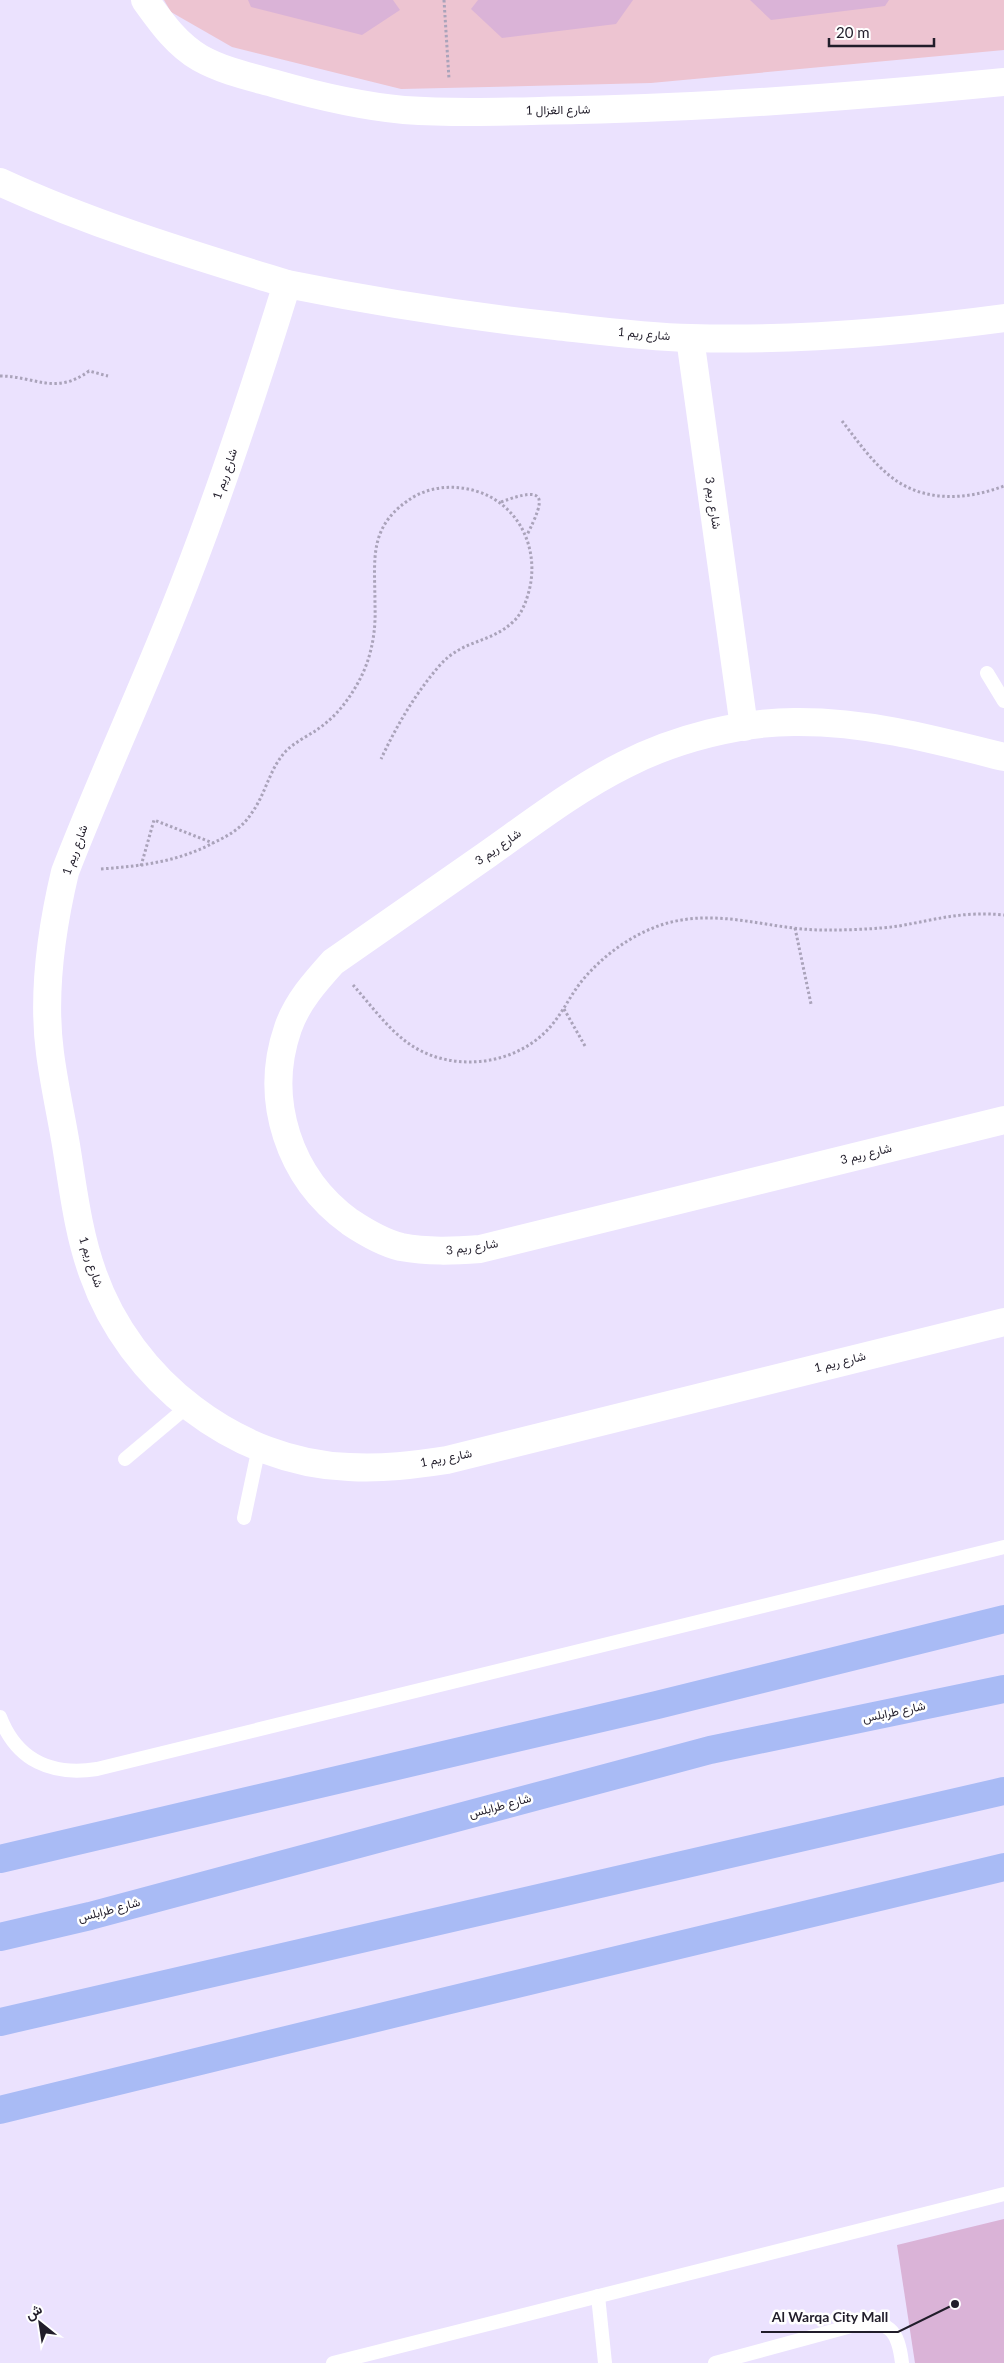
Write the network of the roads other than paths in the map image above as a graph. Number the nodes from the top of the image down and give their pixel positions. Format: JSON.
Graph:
{"nodes":[{"id":1,"x":145,"y":0,"type":"edge"},
{"id":2,"x":1004,"y":82,"type":"edge"},
{"id":3,"x":0,"y":182,"type":"edge"},
{"id":4,"x":287,"y":284,"type":"junction"},
{"id":5,"x":1004,"y":318,"type":"edge"},
{"id":6,"x":690,"y":338,"type":"junction"},
{"id":7,"x":987,"y":673,"type":"dead end"},
{"id":8,"x":1004,"y":701,"type":"edge"},
{"id":9,"x":744,"y":727,"type":"junction"},
{"id":10,"x":1004,"y":757,"type":"edge"},
{"id":11,"x":1004,"y":1120,"type":"edge"},
{"id":12,"x":1004,"y":1322,"type":"edge"},
{"id":13,"x":188,"y":1406,"type":"junction"},
{"id":14,"x":259,"y":1447,"type":"junction"},
{"id":15,"x":125,"y":1459,"type":"dead end"},
{"id":16,"x":244,"y":1518,"type":"dead end"},
{"id":17,"x":1004,"y":1547,"type":"edge"},
{"id":18,"x":1004,"y":1619,"type":"edge"},
{"id":19,"x":1004,"y":1689,"type":"edge"},
{"id":20,"x":0,"y":1717,"type":"edge"},
{"id":21,"x":1004,"y":1791,"type":"edge"},
{"id":22,"x":0,"y":1859,"type":"edge"},
{"id":23,"x":1004,"y":1867,"type":"edge"},
{"id":24,"x":0,"y":1937,"type":"edge"},
{"id":25,"x":0,"y":2022,"type":"edge"},
{"id":26,"x":0,"y":2110,"type":"edge"},
{"id":27,"x":1004,"y":2194,"type":"edge"},
{"id":28,"x":598,"y":2296,"type":"junction"},
{"id":29,"x":333,"y":2363,"type":"edge"},
{"id":30,"x":605,"y":2363,"type":"edge"},
{"id":31,"x":715,"y":2363,"type":"edge"},
{"id":32,"x":902,"y":2363,"type":"edge"}],
"edges":[{"from":1,"to":2,"type":"street","name":"شارع الغزال 1"},
{"from":3,"to":4,"type":"street","name":"شارع ريم 1"},
{"from":4,"to":6,"type":"street","name":"شارع ريم 1"},
{"from":4,"to":13,"type":"street","name":"شارع ريم 1"},
{"from":5,"to":6,"type":"street","name":"شارع ريم 1"},
{"from":6,"to":9,"type":"street","name":"شارع ريم 3"},
{"from":7,"to":8,"type":"lane"},
{"from":9,"to":10,"type":"street","name":"شارع ريم 3"},
{"from":9,"to":11,"type":"street","name":"شارع ريم 3"},
{"from":12,"to":14,"type":"street","name":"شارع ريم 1"},
{"from":13,"to":14,"type":"street","name":"شارع ريم 1"},
{"from":13,"to":15,"type":"lane"},
{"from":14,"to":16,"type":"lane"},
{"from":17,"to":20,"type":"lane"},
{"from":18,"to":22,"type":"highway"},
{"from":19,"to":24,"type":"highway","name":"شارع طرابلس"},
{"from":21,"to":25,"type":"highway"},
{"from":23,"to":26,"type":"highway"},
{"from":27,"to":28,"type":"lane"},
{"from":28,"to":29,"type":"lane"},
{"from":28,"to":30,"type":"lane"},
{"from":31,"to":32,"type":"lane"}]}
